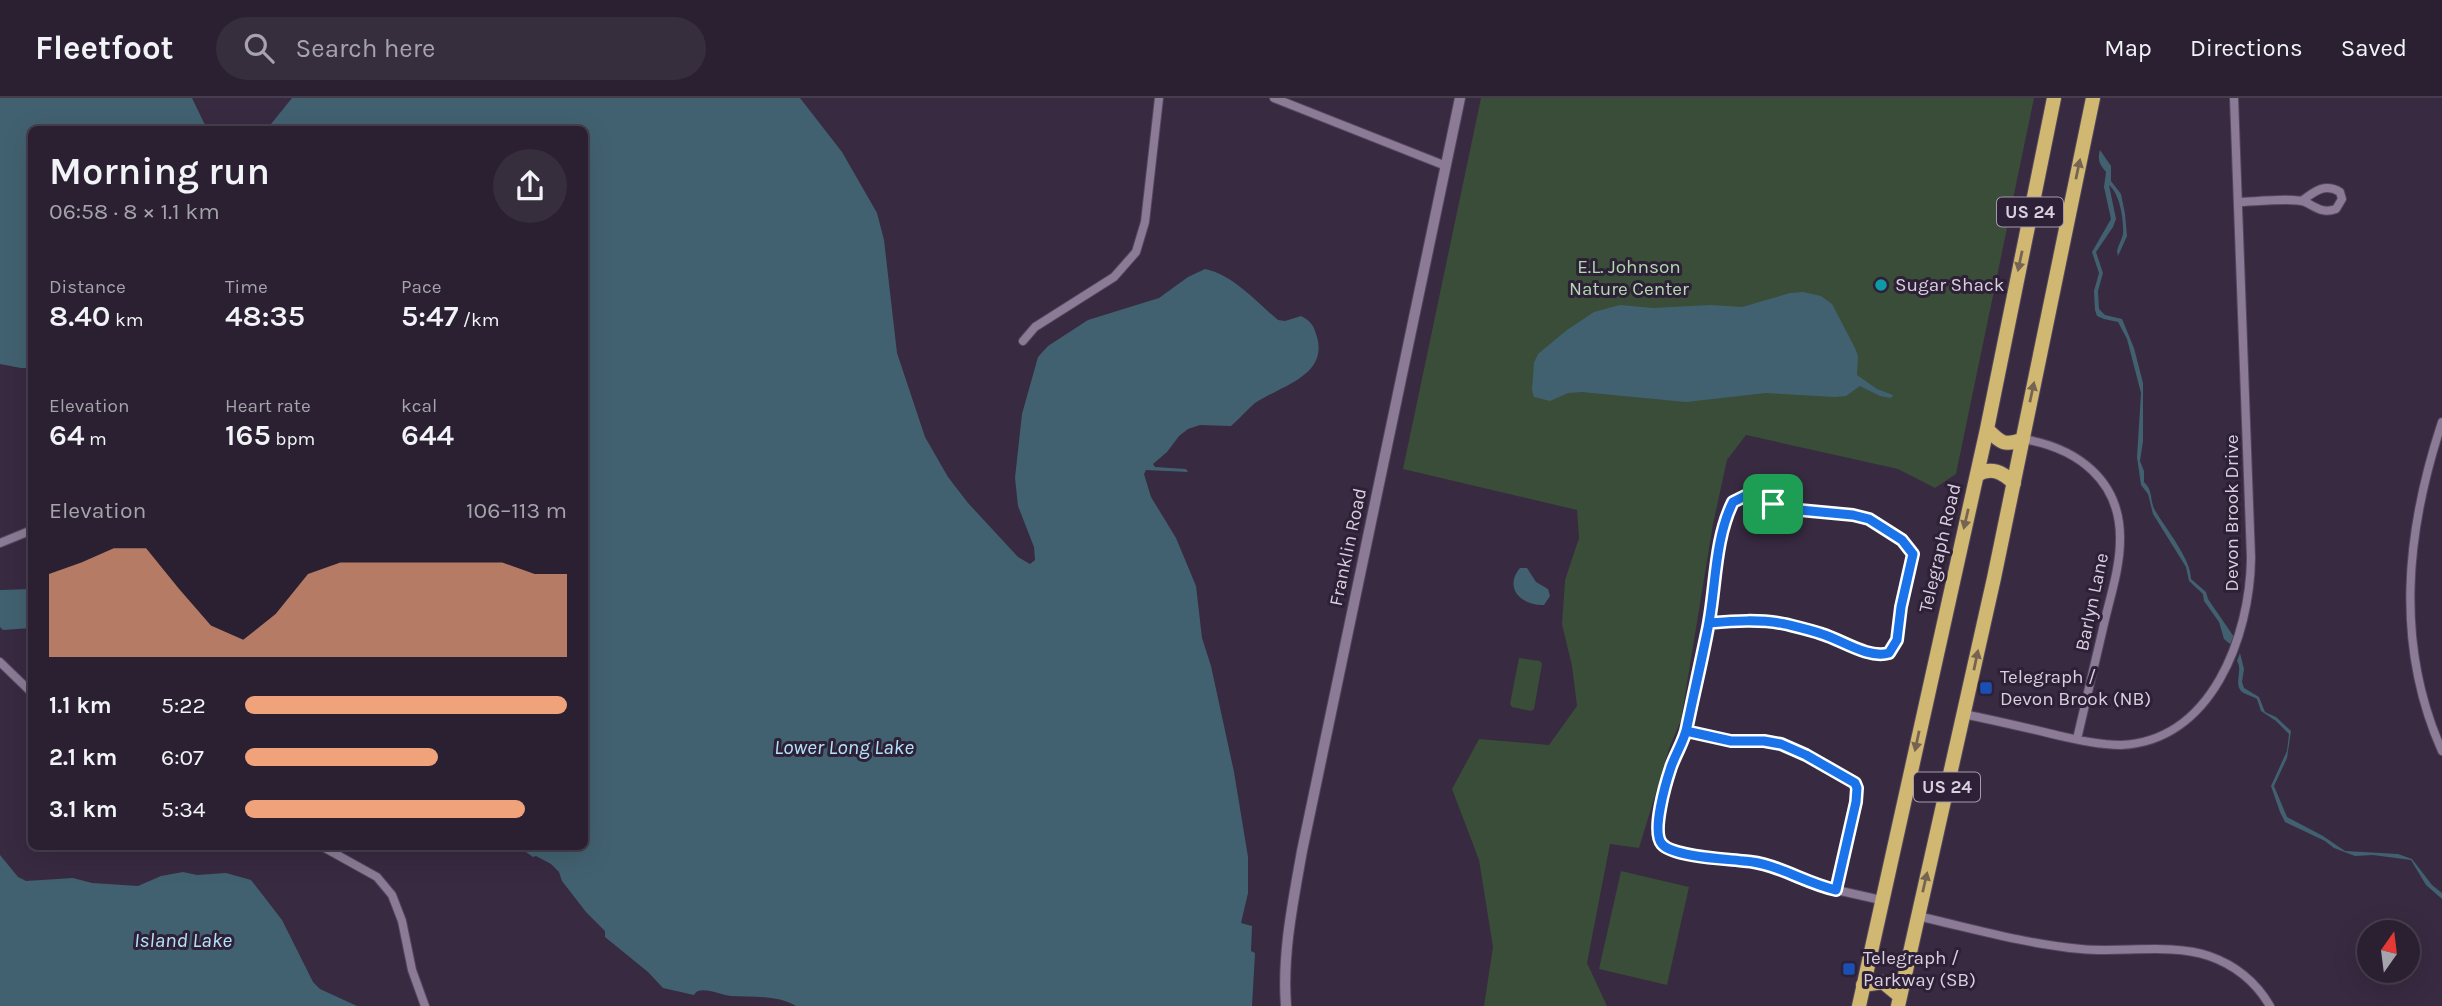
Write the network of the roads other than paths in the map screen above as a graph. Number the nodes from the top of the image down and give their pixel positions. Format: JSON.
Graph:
{"nodes":[{"id":1,"x":1159,"y":98,"type":"edge"},
{"id":2,"x":1274,"y":98,"type":"edge"},
{"id":3,"x":1460,"y":98,"type":"edge"},
{"id":4,"x":2054,"y":98,"type":"edge"},
{"id":5,"x":2093,"y":98,"type":"edge"},
{"id":6,"x":2234,"y":98,"type":"edge"},
{"id":7,"x":1446,"y":166,"type":"junction"},
{"id":8,"x":2303,"y":200,"type":"dead end"},
{"id":9,"x":2238,"y":202,"type":"junction"},
{"id":10,"x":1023,"y":341,"type":"dead end"},
{"id":11,"x":2442,"y":422,"type":"edge"},
{"id":12,"x":1987,"y":429,"type":"junction"},
{"id":13,"x":2022,"y":439,"type":"junction"},
{"id":14,"x":1977,"y":474,"type":"junction"},
{"id":15,"x":2014,"y":483,"type":"junction"},
{"id":16,"x":28,"y":532,"type":"edge"},
{"id":17,"x":0,"y":543,"type":"edge"},
{"id":18,"x":1709,"y":623,"type":"junction"},
{"id":19,"x":0,"y":662,"type":"edge"},
{"id":20,"x":28,"y":689,"type":"edge"},
{"id":21,"x":1964,"y":714,"type":"junction"},
{"id":22,"x":1686,"y":731,"type":"junction"},
{"id":23,"x":2077,"y":739,"type":"junction"},
{"id":24,"x":2442,"y":751,"type":"edge"},
{"id":25,"x":328,"y":850,"type":"edge"},
{"id":26,"x":1836,"y":890,"type":"junction"},
{"id":27,"x":1881,"y":900,"type":"junction"},
{"id":28,"x":1917,"y":916,"type":"junction"},
{"id":29,"x":1863,"y":985,"type":"junction"},
{"id":30,"x":1899,"y":1001,"type":"edge"},
{"id":31,"x":425,"y":1006,"type":"edge"},
{"id":32,"x":1286,"y":1006,"type":"edge"},
{"id":33,"x":1859,"y":1006,"type":"edge"},
{"id":34,"x":2270,"y":1006,"type":"edge"}],
"edges":[{"from":1,"to":10,"type":"street"},
{"from":2,"to":7,"type":"street"},
{"from":3,"to":7,"type":"street","name":"Franklin Road"},
{"from":4,"to":12,"type":"highway","name":"Telegraph Road","number":"US 24","one_way":true},
{"from":13,"to":5,"type":"highway","number":"US 24","one_way":true},
{"from":6,"to":9,"type":"street","name":"Devon Brook Drive"},
{"from":7,"to":32,"type":"street","name":"Franklin Road"},
{"from":8,"to":9,"type":"street"},
{"from":9,"to":23,"type":"street","name":"Devon Brook Drive"},
{"from":11,"to":24,"type":"street"},
{"from":12,"to":13,"type":"highway"},
{"from":12,"to":14,"type":"highway","name":"Telegraph Road","number":"US 24"},
{"from":13,"to":15,"type":"highway","number":"US 24"},
{"from":13,"to":23,"type":"street","name":"Barlyn Lane"},
{"from":14,"to":15,"type":"highway"},
{"from":14,"to":27,"type":"highway","name":"Telegraph Road","number":"US 24","one_way":true},
{"from":21,"to":15,"type":"highway","number":"US 24","one_way":true},
{"from":16,"to":17,"type":"street"},
{"from":18,"to":18,"type":"street"},
{"from":18,"to":22,"type":"street"},
{"from":19,"to":20,"type":"street"},
{"from":21,"to":23,"type":"street","name":"Devon Brook Drive"},
{"from":28,"to":21,"type":"highway","number":"US 24","one_way":true},
{"from":22,"to":26,"type":"street"},
{"from":22,"to":26,"type":"street"},
{"from":25,"to":31,"type":"street"},
{"from":26,"to":27,"type":"street"},
{"from":27,"to":29,"type":"highway","name":"Telegraph Road","number":"US 24"},
{"from":28,"to":30,"type":"highway","number":"US 24"},
{"from":28,"to":34,"type":"street"},
{"from":29,"to":30,"type":"highway"},
{"from":29,"to":33,"type":"highway","name":"Telegraph Road","number":"US 24"}]}
